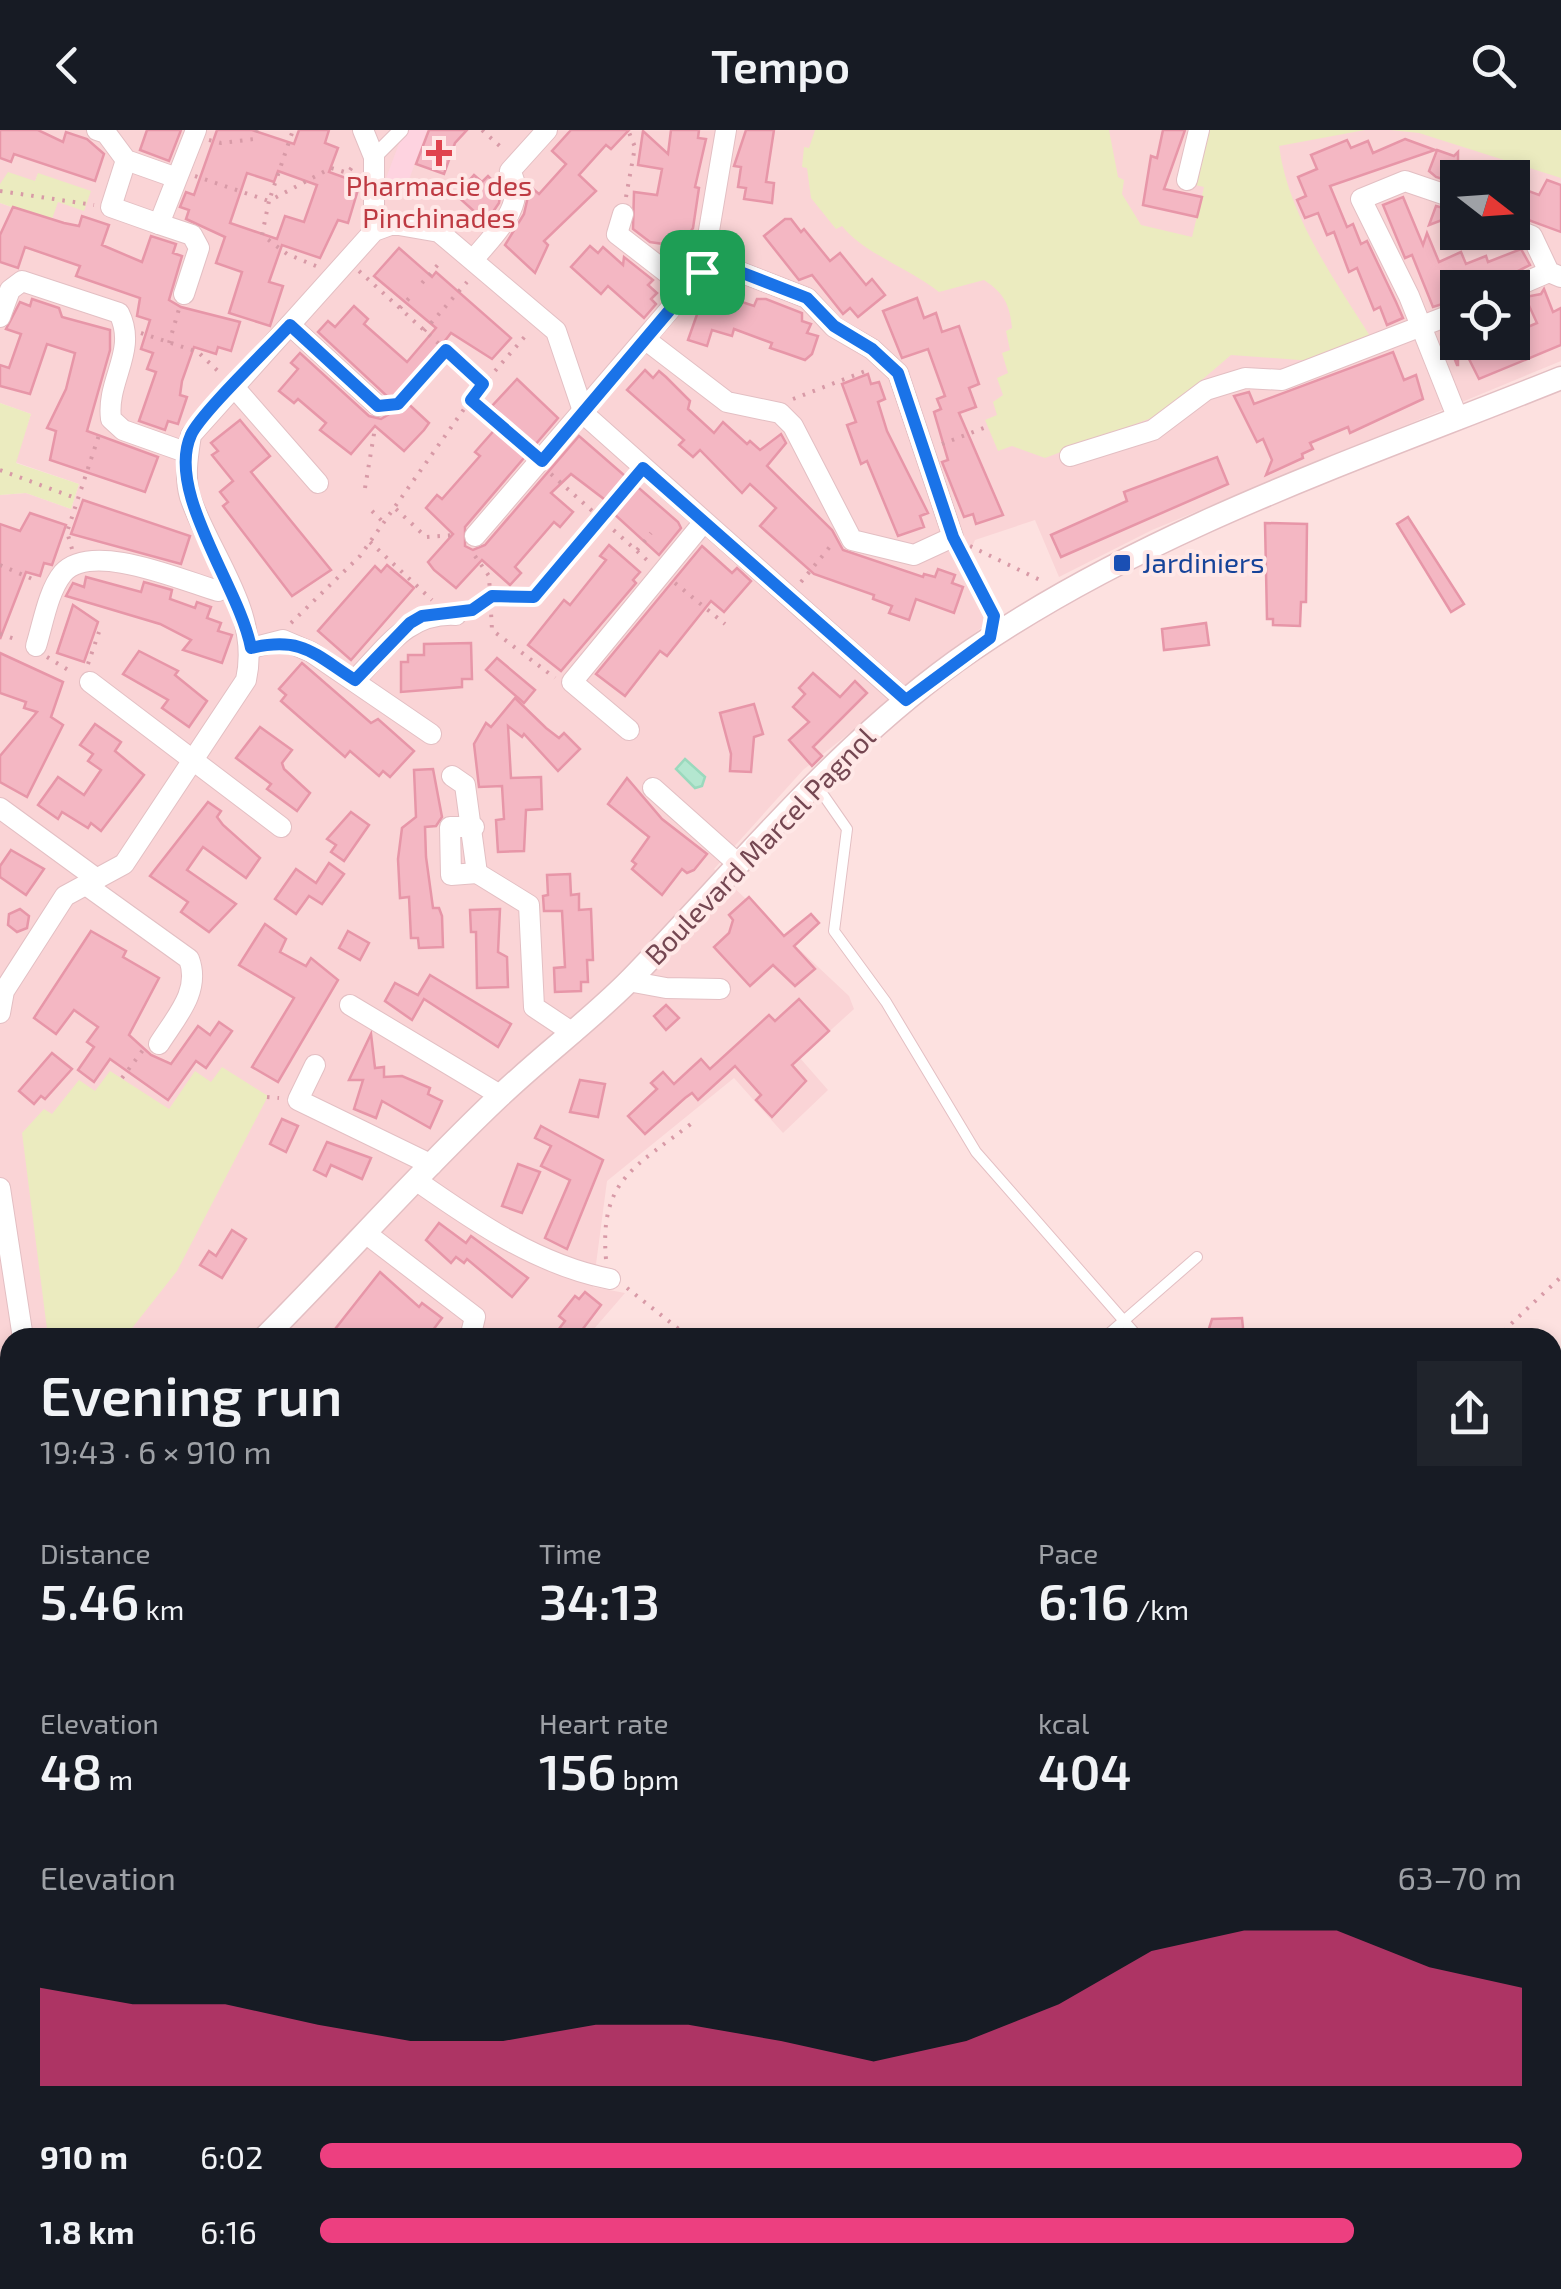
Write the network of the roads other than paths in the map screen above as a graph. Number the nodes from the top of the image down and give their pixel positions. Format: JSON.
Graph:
{"nodes":[{"id":1,"x":97,"y":130,"type":"edge"},
{"id":2,"x":401,"y":130,"type":"edge"},
{"id":3,"x":547,"y":130,"type":"edge"},
{"id":4,"x":726,"y":130,"type":"edge"},
{"id":5,"x":1199,"y":130,"type":"edge"},
{"id":6,"x":196,"y":132,"type":"edge"},
{"id":7,"x":368,"y":143,"type":"edge"},
{"id":8,"x":126,"y":160,"type":"junction"},
{"id":9,"x":177,"y":174,"type":"junction"},
{"id":10,"x":1187,"y":180,"type":"dead end"},
{"id":11,"x":1440,"y":193,"type":"edge"},
{"id":12,"x":623,"y":214,"type":"road end"},
{"id":13,"x":159,"y":224,"type":"junction"},
{"id":14,"x":384,"y":227,"type":"junction"},
{"id":15,"x":1530,"y":235,"type":"edge"},
{"id":16,"x":704,"y":258,"type":"junction"},
{"id":17,"x":476,"y":264,"type":"junction"},
{"id":18,"x":1555,"y":274,"type":"edge"},
{"id":19,"x":1530,"y":282,"type":"edge"},
{"id":20,"x":688,"y":289,"type":"junction"},
{"id":21,"x":184,"y":294,"type":"road end"},
{"id":22,"x":0,"y":317,"type":"edge"},
{"id":23,"x":1440,"y":320,"type":"edge"},
{"id":24,"x":290,"y":325,"type":"junction"},
{"id":25,"x":1422,"y":327,"type":"junction"},
{"id":26,"x":646,"y":340,"type":"junction"},
{"id":27,"x":1561,"y":378,"type":"edge"},
{"id":28,"x":234,"y":387,"type":"junction"},
{"id":29,"x":378,"y":406,"type":"road end"},
{"id":30,"x":584,"y":414,"type":"junction"},
{"id":31,"x":1458,"y":419,"type":"junction"},
{"id":32,"x":188,"y":453,"type":"junction"},
{"id":33,"x":1070,"y":456,"type":"dead end"},
{"id":34,"x":318,"y":483,"type":"dead end"},
{"id":35,"x":703,"y":523,"type":"junction"},
{"id":36,"x":474,"y":536,"type":"road end"},
{"id":37,"x":230,"y":584,"type":"junction"},
{"id":38,"x":456,"y":614,"type":"road end"},
{"id":39,"x":36,"y":646,"type":"road end"},
{"id":40,"x":251,"y":648,"type":"junction"},
{"id":41,"x":355,"y":680,"type":"junction"},
{"id":42,"x":90,"y":682,"type":"dead end"},
{"id":43,"x":906,"y":700,"type":"junction"},
{"id":44,"x":628,"y":730,"type":"dead end"},
{"id":45,"x":431,"y":734,"type":"dead end"},
{"id":46,"x":192,"y":759,"type":"junction"},
{"id":47,"x":452,"y":776,"type":"dead end"},
{"id":48,"x":814,"y":782,"type":"junction"},
{"id":49,"x":653,"y":788,"type":"dead end"},
{"id":50,"x":0,"y":808,"type":"edge"},
{"id":51,"x":281,"y":827,"type":"dead end"},
{"id":52,"x":736,"y":862,"type":"junction"},
{"id":53,"x":91,"y":882,"type":"junction"},
{"id":54,"x":628,"y":981,"type":"junction"},
{"id":55,"x":720,"y":989,"type":"dead end"},
{"id":56,"x":350,"y":1005,"type":"dead end"},
{"id":57,"x":0,"y":1013,"type":"edge"},
{"id":58,"x":573,"y":1033,"type":"junction"},
{"id":59,"x":159,"y":1044,"type":"road end"},
{"id":60,"x":315,"y":1065,"type":"dead end"},
{"id":61,"x":500,"y":1095,"type":"junction"},
{"id":62,"x":424,"y":1173,"type":"junction"},
{"id":63,"x":0,"y":1188,"type":"edge"},
{"id":64,"x":368,"y":1235,"type":"junction"},
{"id":65,"x":1197,"y":1258,"type":"dead end"},
{"id":66,"x":610,"y":1279,"type":"road end"},
{"id":67,"x":1124,"y":1319,"type":"junction"},
{"id":68,"x":22,"y":1328,"type":"edge"},
{"id":69,"x":274,"y":1328,"type":"edge"},
{"id":70,"x":473,"y":1328,"type":"edge"},
{"id":71,"x":1115,"y":1328,"type":"edge"},
{"id":72,"x":1131,"y":1328,"type":"edge"}],
"edges":[{"from":1,"to":8,"type":"street"},
{"from":2,"to":7,"type":"street"},
{"from":3,"to":17,"type":"street"},
{"from":4,"to":16,"type":"street"},
{"from":5,"to":10,"type":"street"},
{"from":6,"to":9,"type":"street"},
{"from":7,"to":14,"type":"street"},
{"from":8,"to":9,"type":"street"},
{"from":8,"to":13,"type":"street"},
{"from":9,"to":13,"type":"street"},
{"from":11,"to":25,"type":"street"},
{"from":12,"to":20,"type":"street"},
{"from":13,"to":21,"type":"street"},
{"from":14,"to":17,"type":"street"},
{"from":14,"to":24,"type":"street"},
{"from":15,"to":18,"type":"street"},
{"from":16,"to":20,"type":"street"},
{"from":16,"to":26,"type":"street"},
{"from":17,"to":30,"type":"street"},
{"from":18,"to":19,"type":"street"},
{"from":20,"to":26,"type":"street"},
{"from":22,"to":32,"type":"street"},
{"from":23,"to":25,"type":"street"},
{"from":24,"to":28,"type":"street"},
{"from":24,"to":29,"type":"street"},
{"from":25,"to":31,"type":"street"},
{"from":25,"to":33,"type":"street"},
{"from":26,"to":30,"type":"street"},
{"from":27,"to":31,"type":"street","name":"Boulevard Marcel Pagnol"},
{"from":28,"to":32,"type":"street"},
{"from":28,"to":34,"type":"street"},
{"from":30,"to":35,"type":"street"},
{"from":30,"to":36,"type":"street"},
{"from":31,"to":43,"type":"street","name":"Boulevard Marcel Pagnol"},
{"from":32,"to":37,"type":"street"},
{"from":35,"to":43,"type":"street"},
{"from":35,"to":44,"type":"street"},
{"from":37,"to":39,"type":"street"},
{"from":37,"to":40,"type":"street"},
{"from":38,"to":41,"type":"street"},
{"from":40,"to":41,"type":"street"},
{"from":40,"to":46,"type":"street"},
{"from":41,"to":45,"type":"street"},
{"from":42,"to":46,"type":"street"},
{"from":43,"to":48,"type":"street","name":"Boulevard Marcel Pagnol"},
{"from":46,"to":51,"type":"street"},
{"from":46,"to":53,"type":"street"},
{"from":47,"to":58,"type":"street"},
{"from":48,"to":52,"type":"street","name":"Boulevard Marcel Pagnol"},
{"from":48,"to":67,"type":"lane"},
{"from":49,"to":52,"type":"street"},
{"from":50,"to":53,"type":"street"},
{"from":52,"to":54,"type":"street","name":"Boulevard Marcel Pagnol"},
{"from":53,"to":57,"type":"street"},
{"from":53,"to":59,"type":"street"},
{"from":54,"to":55,"type":"street"},
{"from":54,"to":58,"type":"street","name":"Boulevard Marcel Pagnol"},
{"from":56,"to":61,"type":"street"},
{"from":58,"to":61,"type":"street","name":"Boulevard Marcel Pagnol"},
{"from":60,"to":62,"type":"street"},
{"from":61,"to":62,"type":"street","name":"Boulevard Marcel Pagnol"},
{"from":62,"to":64,"type":"street","name":"Boulevard Marcel Pagnol"},
{"from":62,"to":66,"type":"street"},
{"from":63,"to":68,"type":"street"},
{"from":64,"to":69,"type":"street","name":"Boulevard Marcel Pagnol"},
{"from":64,"to":70,"type":"street"},
{"from":65,"to":67,"type":"lane"},
{"from":67,"to":71,"type":"lane"},
{"from":67,"to":72,"type":"lane"}]}
